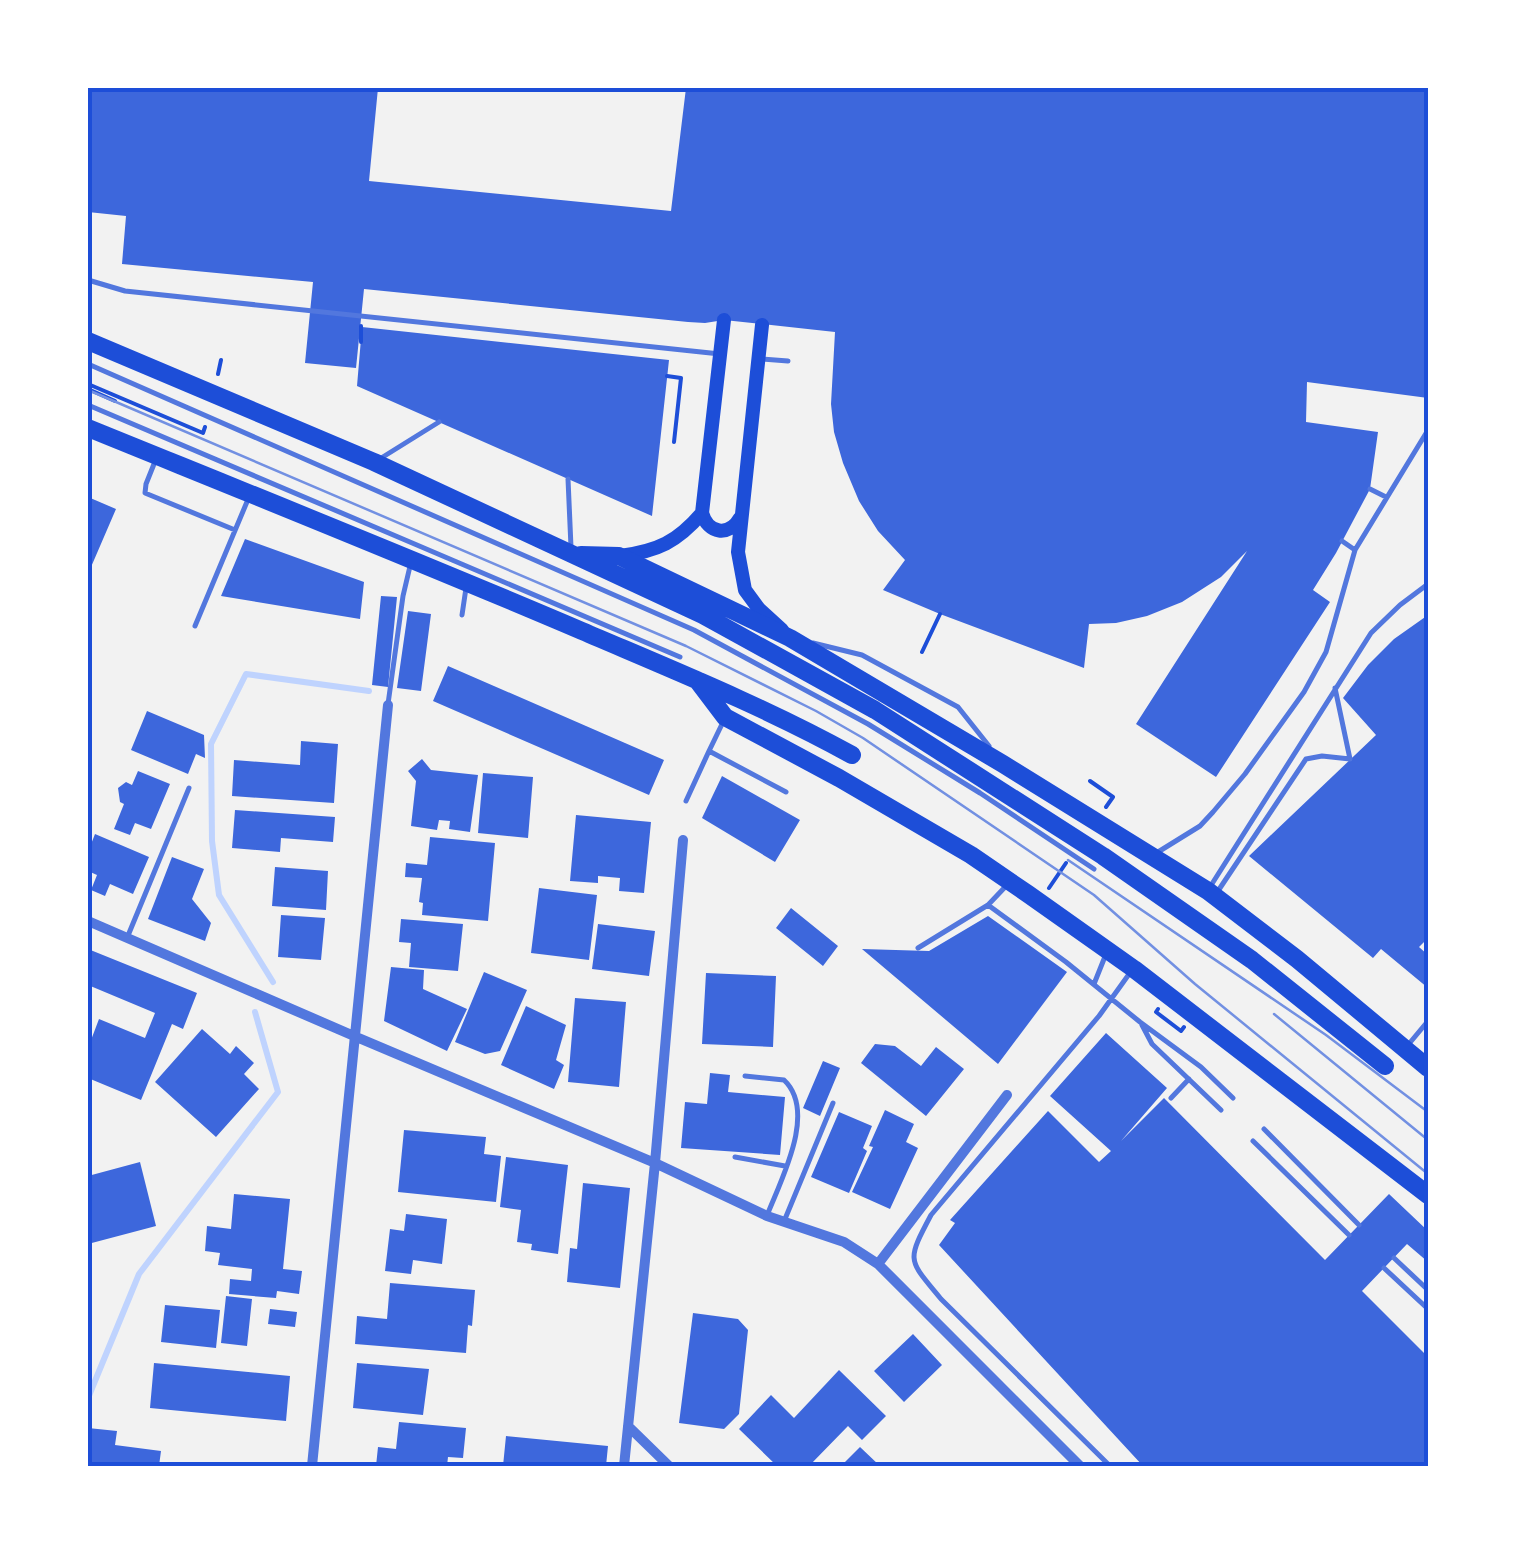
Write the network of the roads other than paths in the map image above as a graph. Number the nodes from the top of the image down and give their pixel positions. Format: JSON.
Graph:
{"nodes":[{"id":1,"x":88,"y":280,"type":"edge"},
{"id":2,"x":724,"y":320,"type":"dead end"},
{"id":3,"x":762,"y":324,"type":"dead end"},
{"id":4,"x":88,"y":341,"type":"edge"},
{"id":5,"x":720,"y":354,"type":"junction"},
{"id":6,"x":758,"y":358,"type":"junction"},
{"id":7,"x":788,"y":361,"type":"dead end"},
{"id":8,"x":88,"y":364,"type":"edge"},
{"id":9,"x":88,"y":405,"type":"edge"},
{"id":10,"x":440,"y":422,"type":"dead end"},
{"id":11,"x":88,"y":428,"type":"edge"},
{"id":12,"x":1428,"y":430,"type":"edge"},
{"id":13,"x":157,"y":456,"type":"junction"},
{"id":14,"x":374,"y":462,"type":"junction"},
{"id":15,"x":568,"y":479,"type":"dead end"},
{"id":16,"x":1370,"y":489,"type":"dead end"},
{"id":17,"x":250,"y":494,"type":"junction"},
{"id":18,"x":1386,"y":497,"type":"junction"},
{"id":19,"x":702,"y":512,"type":"junction"},
{"id":20,"x":741,"y":516,"type":"junction"},
{"id":21,"x":236,"y":530,"type":"junction"},
{"id":22,"x":1342,"y":542,"type":"dead end"},
{"id":23,"x":1355,"y":550,"type":"junction"},
{"id":24,"x":571,"y":555,"type":"junction"},
{"id":25,"x":619,"y":556,"type":"junction"},
{"id":26,"x":412,"y":559,"type":"junction"},
{"id":27,"x":466,"y":582,"type":"junction"},
{"id":28,"x":1428,"y":584,"type":"edge"},
{"id":29,"x":462,"y":614,"type":"dead end"},
{"id":30,"x":195,"y":626,"type":"dead end"},
{"id":31,"x":790,"y":638,"type":"junction"},
{"id":32,"x":680,"y":657,"type":"dead end"},
{"id":33,"x":697,"y":680,"type":"junction"},
{"id":34,"x":1340,"y":680,"type":"junction"},
{"id":35,"x":1335,"y":688,"type":"junction"},
{"id":36,"x":1350,"y":688,"type":"dead end"},
{"id":37,"x":388,"y":705,"type":"joint"},
{"id":38,"x":725,"y":717,"type":"junction"},
{"id":39,"x":709,"y":751,"type":"junction"},
{"id":40,"x":852,"y":755,"type":"dead end"},
{"id":41,"x":1003,"y":764,"type":"junction"},
{"id":42,"x":189,"y":788,"type":"dead end"},
{"id":43,"x":786,"y":792,"type":"dead end"},
{"id":44,"x":686,"y":801,"type":"dead end"},
{"id":45,"x":683,"y":840,"type":"dead end"},
{"id":46,"x":1150,"y":856,"type":"junction"},
{"id":47,"x":1094,"y":870,"type":"dead end"},
{"id":48,"x":1010,"y":882,"type":"junction"},
{"id":49,"x":1211,"y":894,"type":"junction"},
{"id":50,"x":988,"y":904,"type":"junction"},
{"id":51,"x":88,"y":920,"type":"edge"},
{"id":52,"x":127,"y":938,"type":"junction"},
{"id":53,"x":918,"y":948,"type":"dead end"},
{"id":54,"x":1108,"y":950,"type":"junction"},
{"id":55,"x":1134,"y":969,"type":"junction"},
{"id":56,"x":1094,"y":984,"type":"junction"},
{"id":57,"x":1112,"y":998,"type":"junction"},
{"id":58,"x":1428,"y":1021,"type":"edge"},
{"id":59,"x":1140,"y":1022,"type":"junction"},
{"id":60,"x":354,"y":1036,"type":"junction"},
{"id":61,"x":1404,"y":1049,"type":"junction"},
{"id":62,"x":1385,"y":1066,"type":"dead end"},
{"id":63,"x":1428,"y":1068,"type":"edge"},
{"id":64,"x":745,"y":1076,"type":"dead end"},
{"id":65,"x":1189,"y":1079,"type":"junction"},
{"id":66,"x":1007,"y":1095,"type":"dead end"},
{"id":67,"x":1171,"y":1098,"type":"dead end"},
{"id":68,"x":1232,"y":1098,"type":"dead end"},
{"id":69,"x":833,"y":1104,"type":"dead end"},
{"id":70,"x":1221,"y":1110,"type":"dead end"},
{"id":71,"x":1264,"y":1130,"type":"dead end"},
{"id":72,"x":1252,"y":1140,"type":"dead end"},
{"id":73,"x":734,"y":1157,"type":"dead end"},
{"id":74,"x":655,"y":1163,"type":"junction"},
{"id":75,"x":786,"y":1166,"type":"junction"},
{"id":76,"x":1428,"y":1196,"type":"edge"},
{"id":77,"x":767,"y":1216,"type":"junction"},
{"id":78,"x":784,"y":1222,"type":"junction"},
{"id":79,"x":1359,"y":1225,"type":"dead end"},
{"id":80,"x":1350,"y":1235,"type":"dead end"},
{"id":81,"x":1394,"y":1258,"type":"dead end"},
{"id":82,"x":878,"y":1264,"type":"junction"},
{"id":83,"x":1384,"y":1268,"type":"dead end"},
{"id":84,"x":1428,"y":1290,"type":"edge"},
{"id":85,"x":1428,"y":1309,"type":"edge"},
{"id":86,"x":628,"y":1426,"type":"junction"},
{"id":87,"x":312,"y":1466,"type":"edge"},
{"id":88,"x":624,"y":1466,"type":"edge"},
{"id":89,"x":668,"y":1466,"type":"edge"},
{"id":90,"x":1080,"y":1466,"type":"edge"},
{"id":91,"x":1110,"y":1466,"type":"edge"}],
"edges":[{"from":1,"to":5,"type":"lane"},
{"from":2,"to":5,"type":"main road"},
{"from":3,"to":6,"type":"main road"},
{"from":4,"to":14,"type":"highway"},
{"from":5,"to":19,"type":"main road"},
{"from":6,"to":7,"type":"lane"},
{"from":6,"to":20,"type":"main road"},
{"from":8,"to":47,"type":"lane"},
{"from":9,"to":32,"type":"lane"},
{"from":10,"to":14,"type":"lane"},
{"from":11,"to":13,"type":"highway"},
{"from":12,"to":18,"type":"lane"},
{"from":13,"to":17,"type":"highway"},
{"from":13,"to":21,"type":"lane"},
{"from":14,"to":24,"type":"highway"},
{"from":15,"to":24,"type":"lane"},
{"from":16,"to":18,"type":"lane"},
{"from":17,"to":21,"type":"lane"},
{"from":17,"to":26,"type":"highway"},
{"from":18,"to":23,"type":"lane"},
{"from":19,"to":20,"type":"main road"},
{"from":19,"to":25,"type":"main road"},
{"from":20,"to":31,"type":"main road"},
{"from":21,"to":30,"type":"lane"},
{"from":22,"to":23,"type":"lane"},
{"from":23,"to":46,"type":"lane"},
{"from":24,"to":25,"type":"highway"},
{"from":24,"to":62,"type":"highway"},
{"from":25,"to":31,"type":"highway"},
{"from":26,"to":27,"type":"highway"},
{"from":26,"to":37,"type":"lane"},
{"from":27,"to":29,"type":"lane"},
{"from":27,"to":33,"type":"highway"},
{"from":28,"to":34,"type":"lane"},
{"from":31,"to":41,"type":"highway"},
{"from":31,"to":41,"type":"lane"},
{"from":33,"to":38,"type":"highway"},
{"from":33,"to":40,"type":"highway"},
{"from":34,"to":35,"type":"lane"},
{"from":34,"to":36,"type":"lane"},
{"from":35,"to":49,"type":"lane"},
{"from":35,"to":49,"type":"lane"},
{"from":37,"to":60,"type":"street"},
{"from":38,"to":39,"type":"lane"},
{"from":38,"to":48,"type":"highway"},
{"from":39,"to":43,"type":"lane"},
{"from":39,"to":44,"type":"lane"},
{"from":41,"to":46,"type":"highway"},
{"from":42,"to":52,"type":"lane"},
{"from":45,"to":74,"type":"street"},
{"from":46,"to":49,"type":"highway"},
{"from":48,"to":50,"type":"lane"},
{"from":48,"to":54,"type":"highway"},
{"from":49,"to":61,"type":"highway"},
{"from":50,"to":53,"type":"lane"},
{"from":50,"to":56,"type":"lane"},
{"from":51,"to":52,"type":"street"},
{"from":52,"to":60,"type":"street"},
{"from":54,"to":55,"type":"highway"},
{"from":54,"to":56,"type":"lane"},
{"from":55,"to":57,"type":"lane"},
{"from":55,"to":76,"type":"highway"},
{"from":56,"to":57,"type":"lane"},
{"from":57,"to":59,"type":"lane"},
{"from":57,"to":91,"type":"lane"},
{"from":58,"to":61,"type":"lane"},
{"from":59,"to":65,"type":"lane"},
{"from":59,"to":68,"type":"lane"},
{"from":60,"to":74,"type":"street"},
{"from":60,"to":87,"type":"street"},
{"from":61,"to":63,"type":"highway"},
{"from":64,"to":75,"type":"lane"},
{"from":65,"to":67,"type":"lane"},
{"from":65,"to":70,"type":"lane"},
{"from":66,"to":82,"type":"street"},
{"from":69,"to":78,"type":"lane"},
{"from":71,"to":79,"type":"lane"},
{"from":72,"to":80,"type":"lane"},
{"from":73,"to":75,"type":"lane"},
{"from":74,"to":77,"type":"street"},
{"from":74,"to":86,"type":"street"},
{"from":75,"to":77,"type":"lane"},
{"from":77,"to":78,"type":"street"},
{"from":78,"to":82,"type":"street"},
{"from":81,"to":84,"type":"lane"},
{"from":82,"to":90,"type":"street"},
{"from":83,"to":85,"type":"lane"},
{"from":86,"to":88,"type":"street"},
{"from":86,"to":89,"type":"street"}]}
